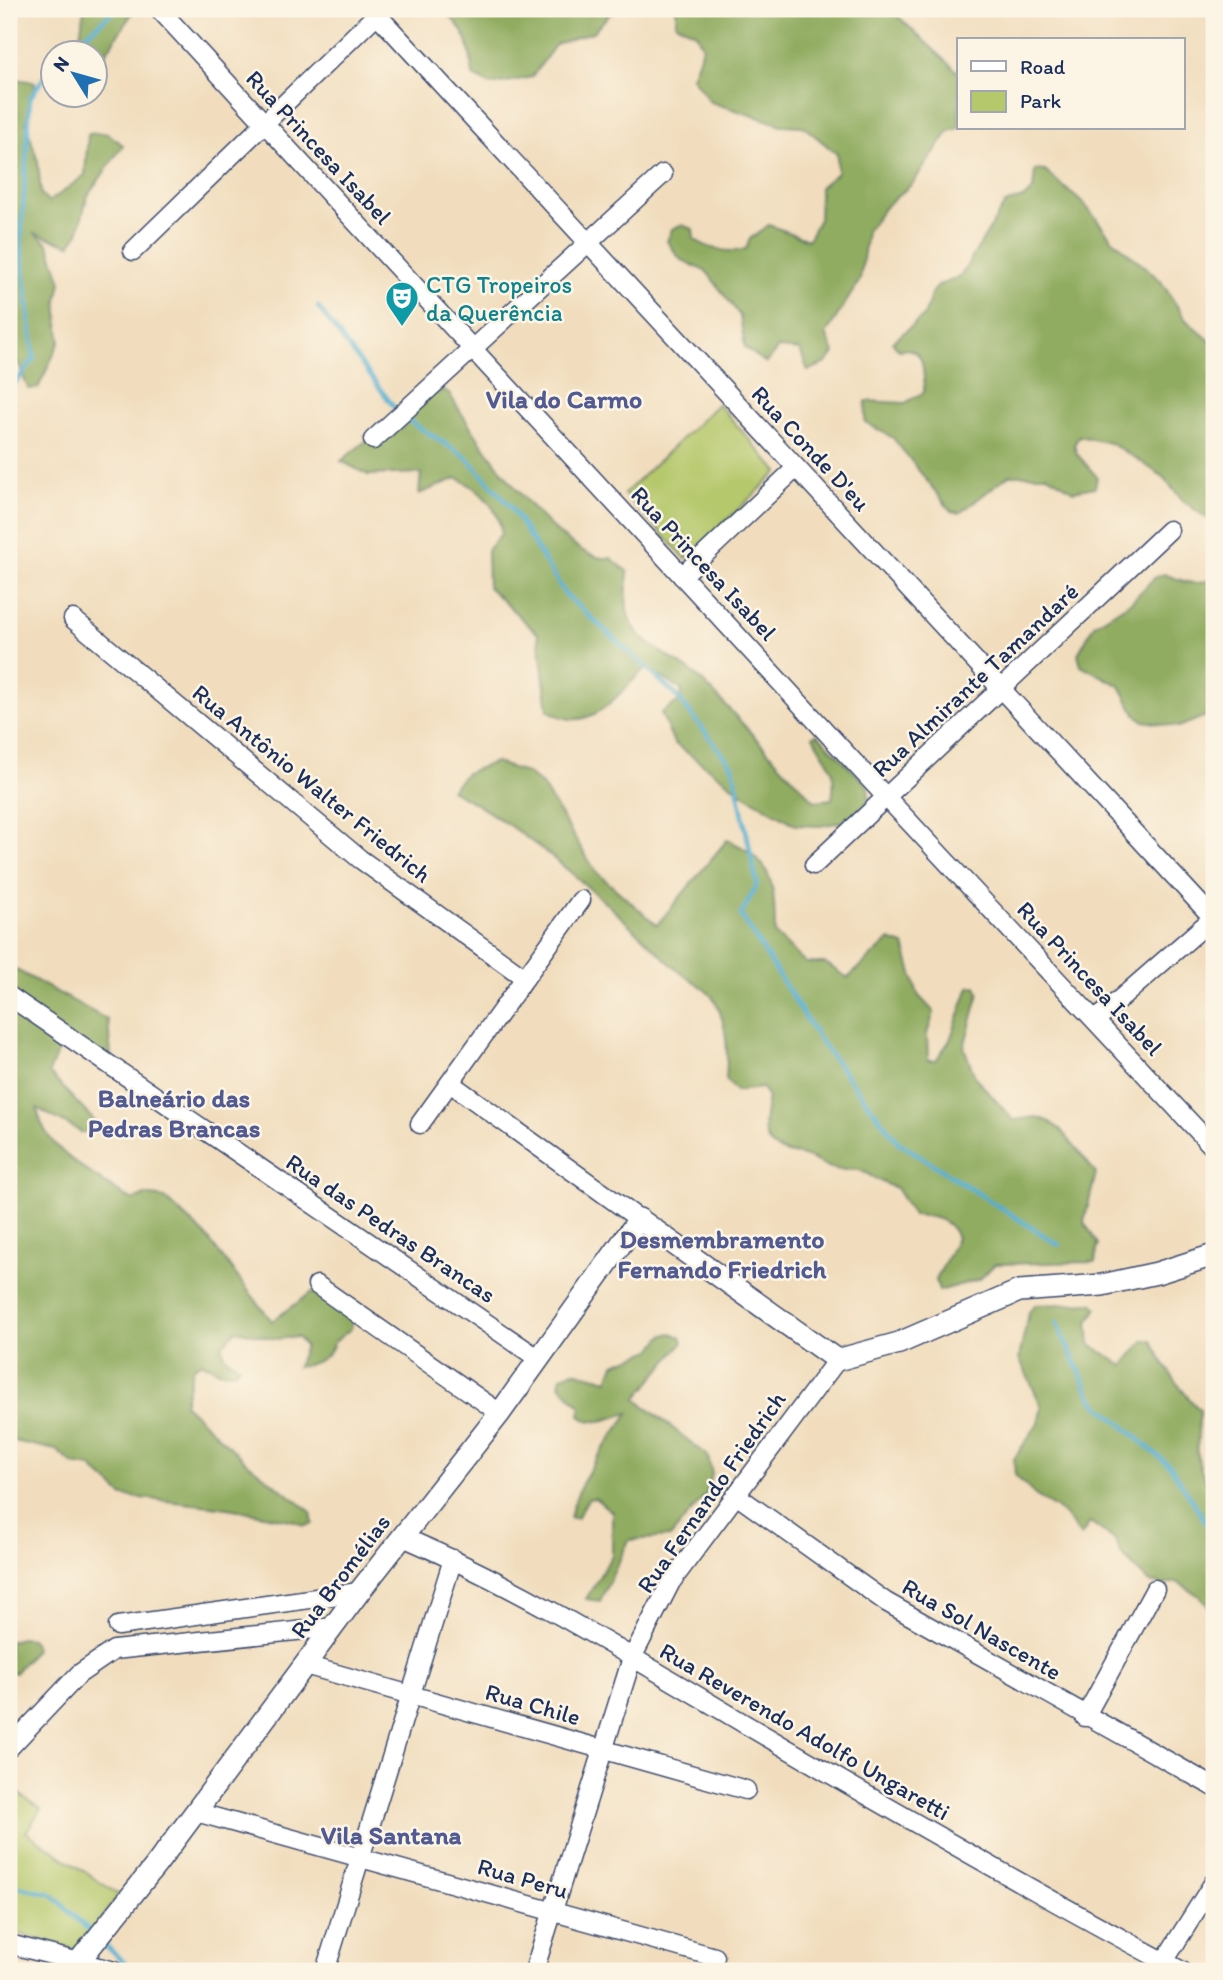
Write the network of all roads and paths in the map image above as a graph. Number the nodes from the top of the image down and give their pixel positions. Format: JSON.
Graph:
{"nodes":[{"id":1,"x":160,"y":10,"type":"edge"},
{"id":2,"x":374,"y":11,"type":"edge"},
{"id":3,"x":264,"y":123,"type":"junction"},
{"id":4,"x":663,"y":174,"type":"dead end"},
{"id":5,"x":588,"y":242,"type":"junction"},
{"id":6,"x":133,"y":251,"type":"dead end"},
{"id":7,"x":472,"y":349,"type":"junction"},
{"id":8,"x":373,"y":440,"type":"dead end"},
{"id":9,"x":796,"y":468,"type":"junction"},
{"id":10,"x":1169,"y":530,"type":"dead end"},
{"id":11,"x":682,"y":576,"type":"junction"},
{"id":12,"x":73,"y":619,"type":"dead end"},
{"id":13,"x":1000,"y":690,"type":"junction"},
{"id":14,"x":887,"y":798,"type":"junction"},
{"id":15,"x":814,"y":864,"type":"dead end"},
{"id":16,"x":581,"y":900,"type":"dead end"},
{"id":17,"x":1214,"y":918,"type":"edge"},
{"id":18,"x":525,"y":978,"type":"junction"},
{"id":19,"x":9,"y":996,"type":"edge"},
{"id":20,"x":1096,"y":1020,"type":"junction"},
{"id":21,"x":450,"y":1083,"type":"junction"},
{"id":22,"x":420,"y":1124,"type":"dead end"},
{"id":23,"x":1214,"y":1148,"type":"edge"},
{"id":24,"x":639,"y":1219,"type":"junction"},
{"id":25,"x":1214,"y":1255,"type":"edge"},
{"id":26,"x":317,"y":1285,"type":"dead end"},
{"id":27,"x":539,"y":1359,"type":"junction"},
{"id":28,"x":837,"y":1360,"type":"junction"},
{"id":29,"x":500,"y":1413,"type":"junction"},
{"id":30,"x":736,"y":1495,"type":"junction"},
{"id":31,"x":403,"y":1537,"type":"junction"},
{"id":32,"x":453,"y":1559,"type":"junction"},
{"id":33,"x":1155,"y":1589,"type":"dead end"},
{"id":34,"x":359,"y":1592,"type":"junction"},
{"id":35,"x":186,"y":1616,"type":"junction"},
{"id":36,"x":118,"y":1626,"type":"dead end"},
{"id":37,"x":334,"y":1627,"type":"junction"},
{"id":38,"x":194,"y":1640,"type":"junction"},
{"id":39,"x":632,"y":1658,"type":"junction"},
{"id":40,"x":305,"y":1665,"type":"junction"},
{"id":41,"x":412,"y":1695,"type":"junction"},
{"id":42,"x":1085,"y":1717,"type":"junction"},
{"id":43,"x":9,"y":1748,"type":"edge"},
{"id":44,"x":603,"y":1749,"type":"junction"},
{"id":45,"x":1214,"y":1787,"type":"edge"},
{"id":46,"x":746,"y":1790,"type":"dead end"},
{"id":47,"x":196,"y":1812,"type":"junction"},
{"id":48,"x":360,"y":1858,"type":"junction"},
{"id":49,"x":1214,"y":1882,"type":"edge"},
{"id":50,"x":553,"y":1912,"type":"junction"},
{"id":51,"x":9,"y":1944,"type":"edge"},
{"id":52,"x":715,"y":1957,"type":"dead end"},
{"id":53,"x":75,"y":1967,"type":"edge"},
{"id":54,"x":1162,"y":1967,"type":"edge"},
{"id":55,"x":114,"y":1971,"type":"edge"},
{"id":56,"x":325,"y":1971,"type":"edge"},
{"id":57,"x":534,"y":1971,"type":"edge"},
{"id":58,"x":1182,"y":1971,"type":"edge"}],
"edges":[{"from":1,"to":3,"type":"street","name":"Rua Princesa Isabel"},
{"from":2,"to":3,"type":"street"},
{"from":2,"to":5,"type":"street","name":"Rua Conde D'eu"},
{"from":3,"to":6,"type":"street"},
{"from":3,"to":7,"type":"street","name":"Rua Princesa Isabel"},
{"from":4,"to":5,"type":"street"},
{"from":5,"to":7,"type":"street"},
{"from":5,"to":9,"type":"street","name":"Rua Conde D'eu"},
{"from":7,"to":8,"type":"street"},
{"from":7,"to":11,"type":"street","name":"Rua Princesa Isabel"},
{"from":9,"to":11,"type":"street"},
{"from":9,"to":13,"type":"street","name":"Rua Conde D'eu"},
{"from":10,"to":13,"type":"street","name":"Rua Almirante Tamandaré"},
{"from":11,"to":14,"type":"street","name":"Rua Princesa Isabel"},
{"from":12,"to":18,"type":"street","name":"Rua Antônio Walter Friedrich"},
{"from":13,"to":14,"type":"street","name":"Rua Almirante Tamandaré"},
{"from":13,"to":17,"type":"street","name":"Rua Conde D'eu"},
{"from":14,"to":15,"type":"street","name":"Rua Almirante Tamandaré"},
{"from":14,"to":20,"type":"street","name":"Rua Princesa Isabel"},
{"from":16,"to":18,"type":"street"},
{"from":17,"to":20,"type":"street"},
{"from":18,"to":21,"type":"street"},
{"from":19,"to":27,"type":"street","name":"Rua das Pedras Brancas"},
{"from":20,"to":23,"type":"street","name":"Rua Princesa Isabel"},
{"from":21,"to":22,"type":"street"},
{"from":21,"to":24,"type":"street"},
{"from":24,"to":27,"type":"street","name":"Rua Bromélias"},
{"from":24,"to":28,"type":"street"},
{"from":25,"to":28,"type":"street"},
{"from":26,"to":29,"type":"street"},
{"from":27,"to":29,"type":"street","name":"Rua Bromélias"},
{"from":28,"to":30,"type":"street","name":"Rua Fernando Friedrich"},
{"from":29,"to":31,"type":"street","name":"Rua Bromélias"},
{"from":30,"to":39,"type":"street","name":"Rua Fernando Friedrich"},
{"from":30,"to":42,"type":"street","name":"Rua Sol Nascente"},
{"from":31,"to":32,"type":"street","name":"Rua Reverendo Adolfo Ungaretti"},
{"from":31,"to":34,"type":"street","name":"Rua Bromélias"},
{"from":32,"to":39,"type":"street","name":"Rua Reverendo Adolfo Ungaretti"},
{"from":32,"to":41,"type":"street"},
{"from":33,"to":42,"type":"street"},
{"from":34,"to":35,"type":"street"},
{"from":34,"to":37,"type":"street","name":"Rua Bromélias"},
{"from":35,"to":36,"type":"street"},
{"from":35,"to":38,"type":"street"},
{"from":37,"to":38,"type":"street"},
{"from":37,"to":40,"type":"street","name":"Rua Bromélias"},
{"from":38,"to":43,"type":"street"},
{"from":39,"to":44,"type":"street","name":"Rua Fernando Friedrich"},
{"from":39,"to":54,"type":"street","name":"Rua Reverendo Adolfo Ungaretti"},
{"from":40,"to":41,"type":"street","name":"Rua Chile"},
{"from":40,"to":47,"type":"street","name":"Rua Bromélias"},
{"from":41,"to":44,"type":"street","name":"Rua Chile"},
{"from":41,"to":48,"type":"street"},
{"from":42,"to":45,"type":"street","name":"Rua Sol Nascente"},
{"from":44,"to":46,"type":"street","name":"Rua Chile"},
{"from":44,"to":50,"type":"street","name":"Rua Fernando Friedrich"},
{"from":47,"to":48,"type":"street","name":"Rua Peru"},
{"from":47,"to":53,"type":"street","name":"Rua Bromélias"},
{"from":48,"to":50,"type":"street","name":"Rua Peru"},
{"from":48,"to":56,"type":"street"},
{"from":49,"to":54,"type":"street"},
{"from":50,"to":52,"type":"street","name":"Rua Peru"},
{"from":50,"to":57,"type":"street","name":"Rua Fernando Friedrich"},
{"from":51,"to":53,"type":"street"},
{"from":53,"to":55,"type":"street"},
{"from":54,"to":58,"type":"street","name":"Rua Reverendo Adolfo Ungaretti"}]}
